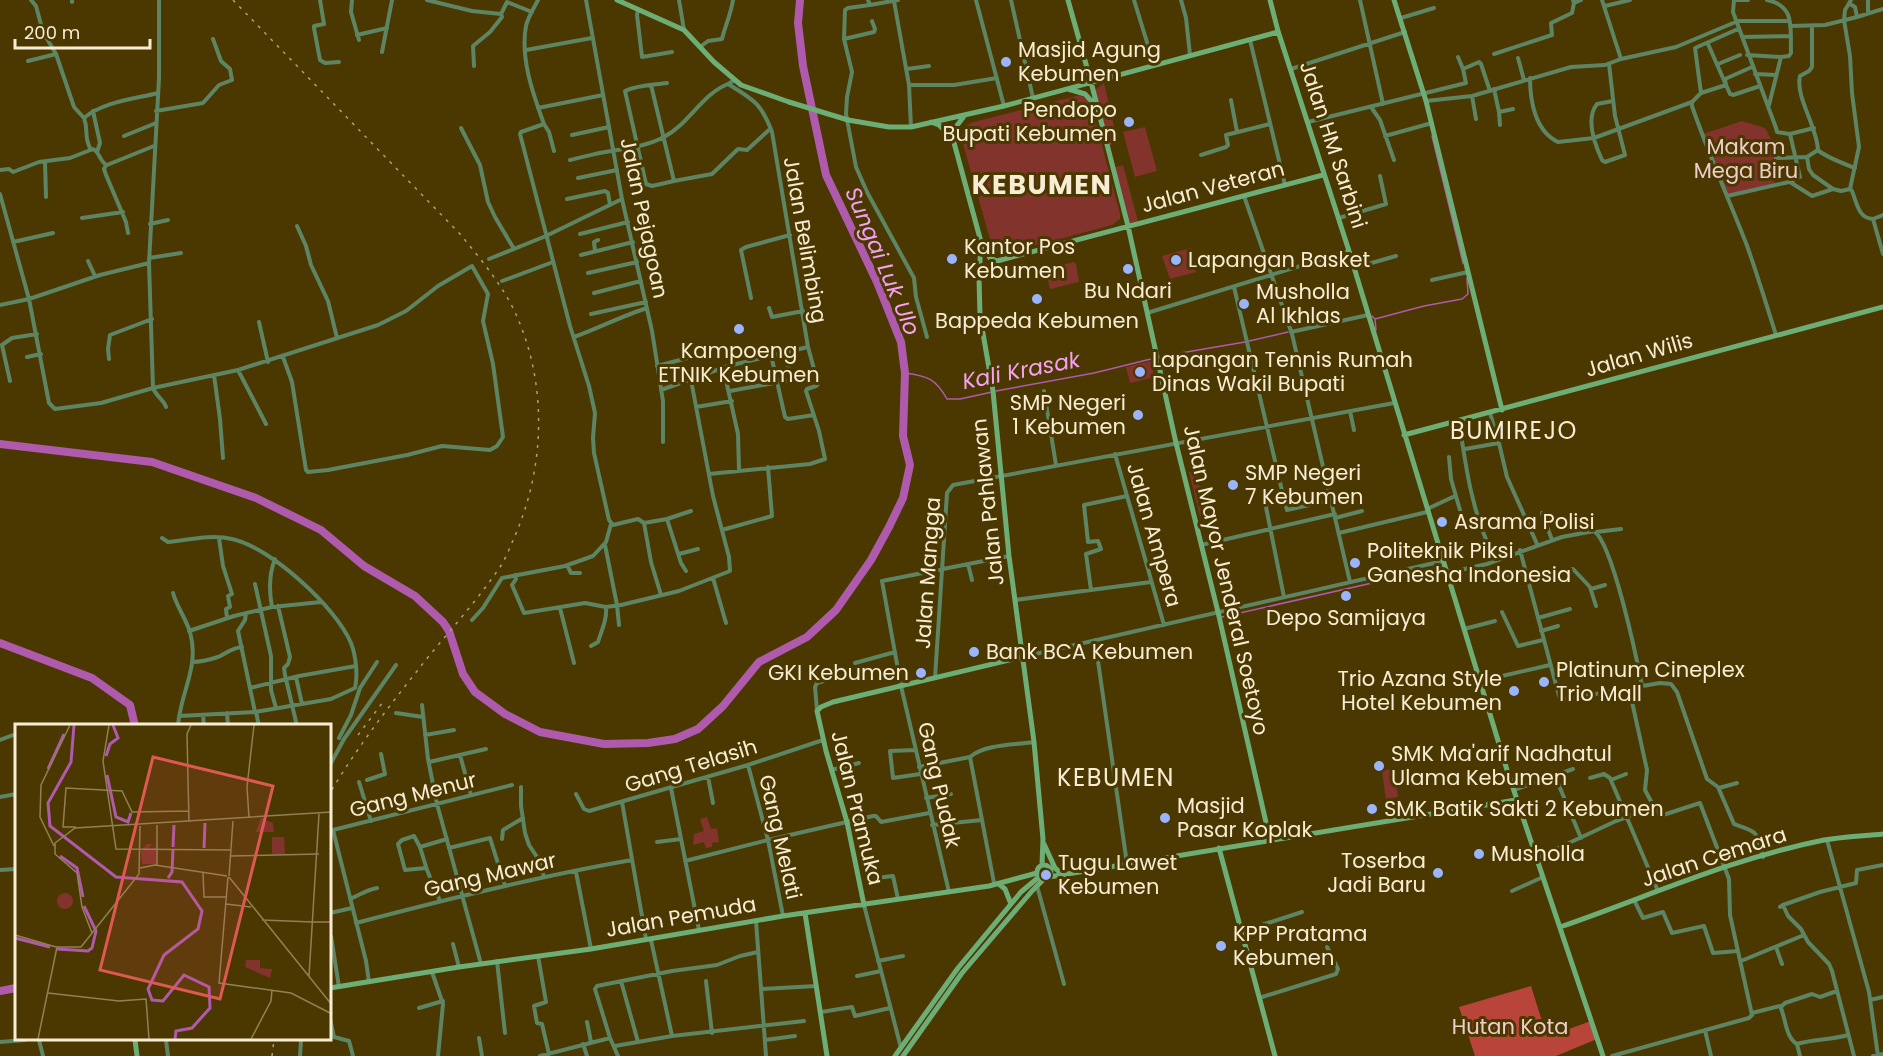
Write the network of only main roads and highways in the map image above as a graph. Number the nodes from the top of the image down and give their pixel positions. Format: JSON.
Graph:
{"nodes":[{"id":1,"x":617,"y":0,"type":"edge"},
{"id":2,"x":1068,"y":0,"type":"edge"},
{"id":3,"x":1270,"y":0,"type":"edge"},
{"id":4,"x":1394,"y":0,"type":"edge"},
{"id":5,"x":1278,"y":32,"type":"junction"},
{"id":6,"x":1088,"y":74,"type":"junction"},
{"id":7,"x":1102,"y":79,"type":"junction"},
{"id":8,"x":1091,"y":82,"type":"junction"},
{"id":9,"x":1082,"y":85,"type":"junction"},
{"id":10,"x":1066,"y":89,"type":"junction"},
{"id":11,"x":1094,"y":91,"type":"junction"},
{"id":12,"x":1098,"y":108,"type":"junction"},
{"id":13,"x":965,"y":115,"type":"junction"},
{"id":14,"x":932,"y":122,"type":"junction"},
{"id":15,"x":953,"y":140,"type":"junction"},
{"id":16,"x":1323,"y":175,"type":"junction"},
{"id":17,"x":1123,"y":209,"type":"junction"},
{"id":18,"x":1128,"y":226,"type":"junction"},
{"id":19,"x":1115,"y":230,"type":"junction"},
{"id":20,"x":981,"y":242,"type":"junction"},
{"id":21,"x":1883,"y":307,"type":"edge"},
{"id":22,"x":1502,"y":410,"type":"junction"},
{"id":23,"x":1406,"y":435,"type":"junction"},
{"id":24,"x":1022,"y":657,"type":"junction"},
{"id":25,"x":1516,"y":800,"type":"junction"},
{"id":26,"x":1883,"y":834,"type":"edge"},
{"id":27,"x":1043,"y":840,"type":"junction"},
{"id":28,"x":1270,"y":840,"type":"junction"},
{"id":29,"x":1219,"y":849,"type":"junction"},
{"id":30,"x":1042,"y":866,"type":"junction"},
{"id":31,"x":1063,"y":874,"type":"junction"},
{"id":32,"x":1041,"y":876,"type":"junction"},
{"id":33,"x":994,"y":884,"type":"junction"},
{"id":34,"x":1011,"y":904,"type":"junction"},
{"id":35,"x":864,"y":905,"type":"junction"},
{"id":36,"x":805,"y":913,"type":"junction"},
{"id":37,"x":1560,"y":927,"type":"junction"},
{"id":38,"x":332,"y":988,"type":"edge"},
{"id":39,"x":135,"y":1041,"type":"edge"},
{"id":40,"x":137,"y":1056,"type":"edge"},
{"id":41,"x":827,"y":1056,"type":"edge"},
{"id":42,"x":895,"y":1056,"type":"edge"},
{"id":43,"x":903,"y":1056,"type":"edge"},
{"id":44,"x":1275,"y":1056,"type":"edge"},
{"id":45,"x":1603,"y":1056,"type":"edge"}],
"edges":[{"from":1,"to":14,"type":"main road","bridge":true},
{"from":2,"to":6,"type":"main road","name":"Jalan Mayor Jenderal Soetoyo"},
{"from":3,"to":5,"type":"main road","name":"Jalan HM Sarbini"},
{"from":4,"to":22,"type":"main road"},
{"from":5,"to":7,"type":"main road"},
{"from":5,"to":16,"type":"main road","name":"Jalan HM Sarbini"},
{"from":6,"to":8,"type":"main road","name":"Jalan Mayor Jenderal Soetoyo"},
{"from":6,"to":9,"type":"main road"},
{"from":7,"to":8,"type":"main road"},
{"from":7,"to":11,"type":"main road"},
{"from":8,"to":9,"type":"main road"},
{"from":8,"to":11,"type":"main road","name":"Jalan Mayor Jenderal Soetoyo"},
{"from":9,"to":10,"type":"main road"},
{"from":10,"to":12,"type":"main road"},
{"from":10,"to":13,"type":"main road"},
{"from":11,"to":12,"type":"main road","name":"Jalan Mayor Jenderal Soetoyo"},
{"from":12,"to":17,"type":"main road","name":"Jalan Mayor Jenderal Soetoyo"},
{"from":13,"to":14,"type":"main road"},
{"from":13,"to":15,"type":"main road"},
{"from":14,"to":15,"type":"main road"},
{"from":15,"to":20,"type":"main road","name":"Jalan Pahlawan"},
{"from":16,"to":18,"type":"main road","name":"Jalan Veteran"},
{"from":16,"to":23,"type":"main road","name":"Jalan HM Sarbini"},
{"from":17,"to":18,"type":"main road","name":"Jalan Mayor Jenderal Soetoyo"},
{"from":17,"to":19,"type":"main road"},
{"from":18,"to":19,"type":"main road","name":"Jalan Veteran"},
{"from":18,"to":28,"type":"main road","name":"Jalan Mayor Jenderal Soetoyo"},
{"from":19,"to":20,"type":"main road","name":"Jalan Veteran"},
{"from":20,"to":24,"type":"main road","name":"Jalan Pahlawan"},
{"from":21,"to":22,"type":"main road","name":"Jalan Wilis"},
{"from":22,"to":23,"type":"main road","name":"Jalan Wilis"},
{"from":23,"to":25,"type":"main road","name":"Jalan HM Sarbini"},
{"from":24,"to":27,"type":"main road","name":"Jalan Pahlawan"},
{"from":24,"to":35,"type":"main road","name":"Jalan Pramuka"},
{"from":25,"to":28,"type":"main road","name":"Jalan Pemuda"},
{"from":25,"to":37,"type":"main road","name":"Jalan HM Sarbini"},
{"from":26,"to":37,"type":"main road","name":"Jalan Cemara"},
{"from":27,"to":30,"type":"main road","name":"Jalan Pahlawan"},
{"from":27,"to":31,"type":"main road"},
{"from":28,"to":29,"type":"main road","name":"Jalan Pemuda"},
{"from":29,"to":31,"type":"main road","name":"Jalan Pemuda"},
{"from":29,"to":44,"type":"main road"},
{"from":30,"to":32,"type":"main road"},
{"from":30,"to":32,"type":"main road"},
{"from":31,"to":32,"type":"main road","name":"Jalan Pemuda"},
{"from":32,"to":33,"type":"main road","name":"Jalan Pemuda"},
{"from":32,"to":34,"type":"main road"},
{"from":32,"to":43,"type":"main road"},
{"from":33,"to":34,"type":"main road"},
{"from":33,"to":35,"type":"main road","name":"Jalan Pemuda"},
{"from":34,"to":42,"type":"main road"},
{"from":35,"to":36,"type":"main road","name":"Jalan Pemuda"},
{"from":36,"to":38,"type":"main road","name":"Jalan Pemuda"},
{"from":36,"to":41,"type":"main road"},
{"from":37,"to":45,"type":"main road","name":"Jalan HM Sarbini"},
{"from":39,"to":40,"type":"main road"}]}
